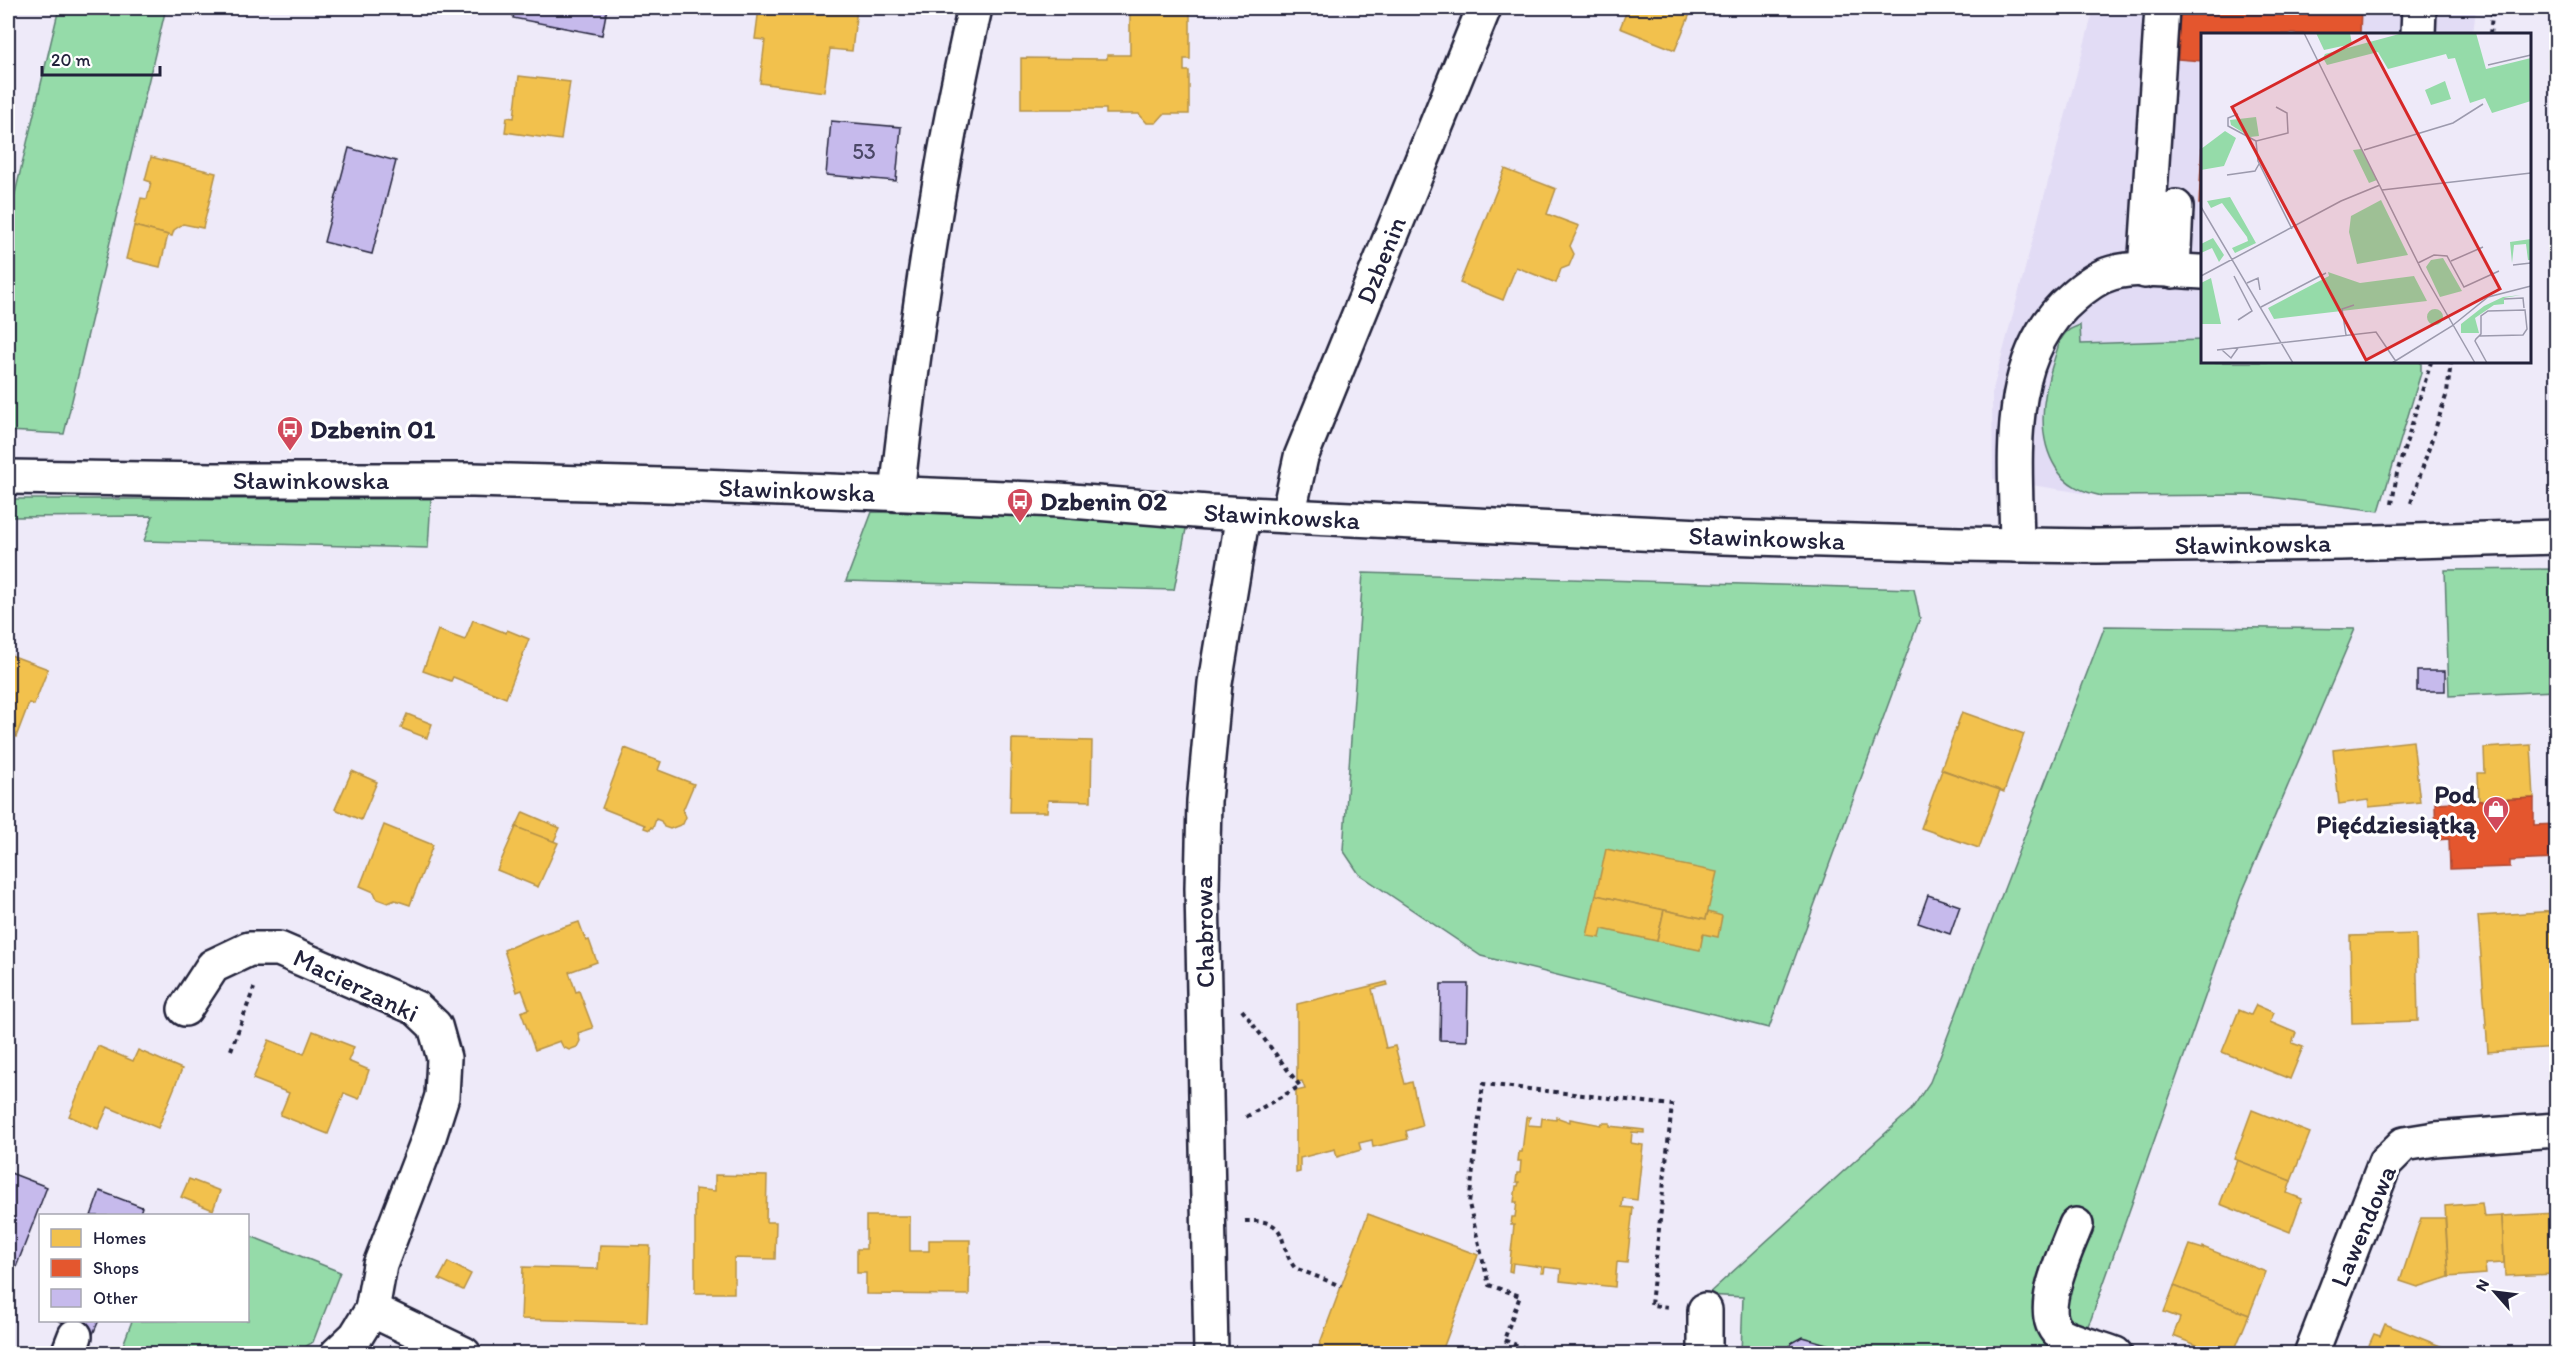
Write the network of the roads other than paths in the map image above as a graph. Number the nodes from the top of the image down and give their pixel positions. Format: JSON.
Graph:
{"nodes":[{"id":1,"x":975,"y":8,"type":"edge"},
{"id":2,"x":1484,"y":8,"type":"edge"},
{"id":3,"x":2162,"y":8,"type":"edge"},
{"id":4,"x":2419,"y":8,"type":"edge"},
{"id":5,"x":2418,"y":33,"type":"edge"},
{"id":6,"x":2176,"y":207,"type":"dead end"},
{"id":7,"x":2173,"y":271,"type":"edge"},
{"id":8,"x":8,"y":477,"type":"edge"},
{"id":9,"x":897,"y":494,"type":"junction"},
{"id":10,"x":1243,"y":514,"type":"junction"},
{"id":11,"x":1288,"y":516,"type":"junction"},
{"id":12,"x":2556,"y":537,"type":"edge"},
{"id":13,"x":2017,"y":545,"type":"junction"},
{"id":14,"x":185,"y":1009,"type":"dead end"},
{"id":15,"x":2556,"y":1130,"type":"edge"},
{"id":16,"x":2076,"y":1225,"type":"dead end"},
{"id":17,"x":372,"y":1310,"type":"junction"},
{"id":18,"x":1705,"y":1310,"type":"road end"},
{"id":19,"x":476,"y":1349,"type":"edge"},
{"id":20,"x":337,"y":1353,"type":"edge"},
{"id":21,"x":1211,"y":1353,"type":"edge"},
{"id":22,"x":1705,"y":1353,"type":"edge"},
{"id":23,"x":2115,"y":1353,"type":"edge"},
{"id":24,"x":2311,"y":1353,"type":"edge"}],
"edges":[{"from":1,"to":9,"type":"street"},
{"from":2,"to":11,"type":"street","name":"Dzbenin"},
{"from":3,"to":7,"type":"street"},
{"from":4,"to":5,"type":"street"},
{"from":6,"to":7,"type":"street"},
{"from":7,"to":13,"type":"street"},
{"from":8,"to":9,"type":"street","name":"Sławinkowska"},
{"from":9,"to":10,"type":"street","name":"Sławinkowska"},
{"from":10,"to":11,"type":"street","name":"Sławinkowska"},
{"from":10,"to":21,"type":"street","name":"Chabrowa"},
{"from":11,"to":13,"type":"street","name":"Sławinkowska"},
{"from":12,"to":13,"type":"street","name":"Sławinkowska"},
{"from":14,"to":17,"type":"street","name":"Macierzanki"},
{"from":15,"to":24,"type":"street","name":"Lawendowa"},
{"from":16,"to":23,"type":"street"},
{"from":17,"to":19,"type":"street"},
{"from":17,"to":20,"type":"street","name":"Macierzanki"},
{"from":18,"to":22,"type":"street"}]}
